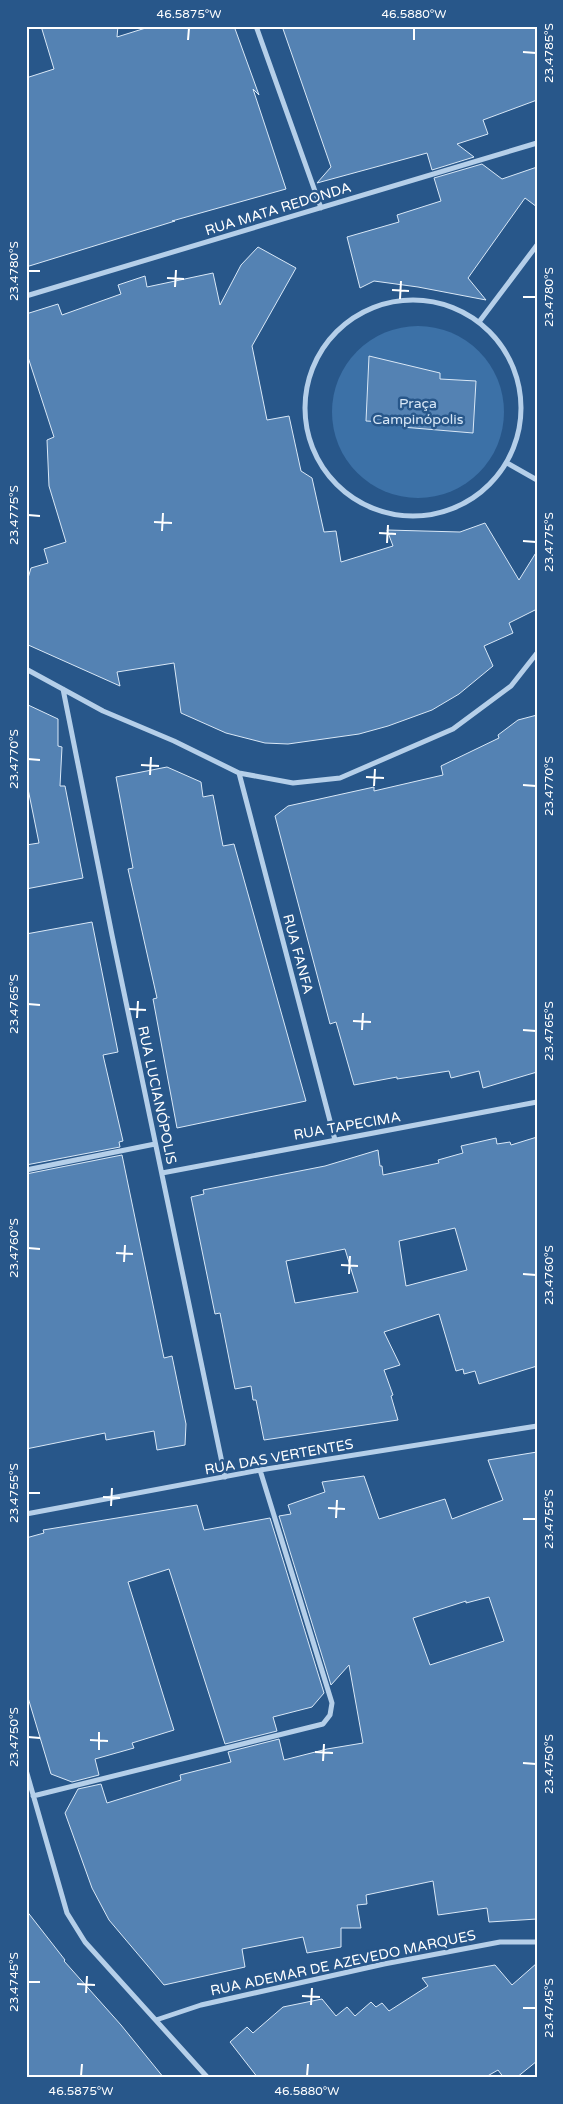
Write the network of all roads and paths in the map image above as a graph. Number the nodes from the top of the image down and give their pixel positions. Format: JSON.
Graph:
{"nodes":[{"id":1,"x":256,"y":26,"type":"edge"},
{"id":2,"x":537,"y":143,"type":"edge"},
{"id":3,"x":321,"y":208,"type":"junction"},
{"id":4,"x":537,"y":245,"type":"edge"},
{"id":5,"x":26,"y":296,"type":"edge"},
{"id":6,"x":479,"y":322,"type":"junction"},
{"id":7,"x":507,"y":463,"type":"junction"},
{"id":8,"x":537,"y":480,"type":"edge"},
{"id":9,"x":537,"y":653,"type":"edge"},
{"id":10,"x":26,"y":669,"type":"edge"},
{"id":11,"x":63,"y":689,"type":"junction"},
{"id":12,"x":238,"y":774,"type":"junction"},
{"id":13,"x":537,"y":1102,"type":"edge"},
{"id":14,"x":335,"y":1140,"type":"junction"},
{"id":15,"x":155,"y":1144,"type":"junction"},
{"id":16,"x":26,"y":1170,"type":"edge"},
{"id":17,"x":162,"y":1173,"type":"junction"},
{"id":18,"x":537,"y":1426,"type":"edge"},
{"id":19,"x":260,"y":1470,"type":"junction"},
{"id":20,"x":225,"y":1477,"type":"junction"},
{"id":21,"x":26,"y":1514,"type":"edge"},
{"id":22,"x":26,"y":1772,"type":"edge"},
{"id":23,"x":33,"y":1796,"type":"junction"},
{"id":24,"x":537,"y":1942,"type":"edge"},
{"id":25,"x":156,"y":2020,"type":"junction"},
{"id":26,"x":208,"y":2078,"type":"edge"}],
"edges":[{"from":1,"to":3,"type":"street"},
{"from":2,"to":3,"type":"street","name":"RUA MATA REDONDA"},
{"from":3,"to":5,"type":"street","name":"RUA MATA REDONDA"},
{"from":4,"to":6,"type":"street"},
{"from":6,"to":7,"type":"street"},
{"from":6,"to":7,"type":"street"},
{"from":7,"to":8,"type":"street"},
{"from":9,"to":12,"type":"street"},
{"from":10,"to":11,"type":"street"},
{"from":11,"to":12,"type":"street"},
{"from":11,"to":15,"type":"street","name":"RUA LUCIANÓPOLIS"},
{"from":12,"to":14,"type":"street","name":"RUA FANFA"},
{"from":13,"to":14,"type":"street","name":"RUA TAPECIMA"},
{"from":14,"to":17,"type":"street","name":"RUA TAPECIMA"},
{"from":15,"to":16,"type":"street"},
{"from":15,"to":17,"type":"street","name":"RUA LUCIANÓPOLIS"},
{"from":17,"to":20,"type":"street","name":"RUA LUCIANÓPOLIS"},
{"from":18,"to":19,"type":"street","name":"RUA DAS VERTENTES"},
{"from":19,"to":20,"type":"street","name":"RUA DAS VERTENTES"},
{"from":19,"to":23,"type":"street"},
{"from":20,"to":21,"type":"street","name":"RUA DAS VERTENTES"},
{"from":22,"to":23,"type":"street"},
{"from":23,"to":25,"type":"street"},
{"from":24,"to":25,"type":"street","name":"RUA ADEMAR DE AZEVEDO MARQUES"},
{"from":25,"to":26,"type":"street"}]}
